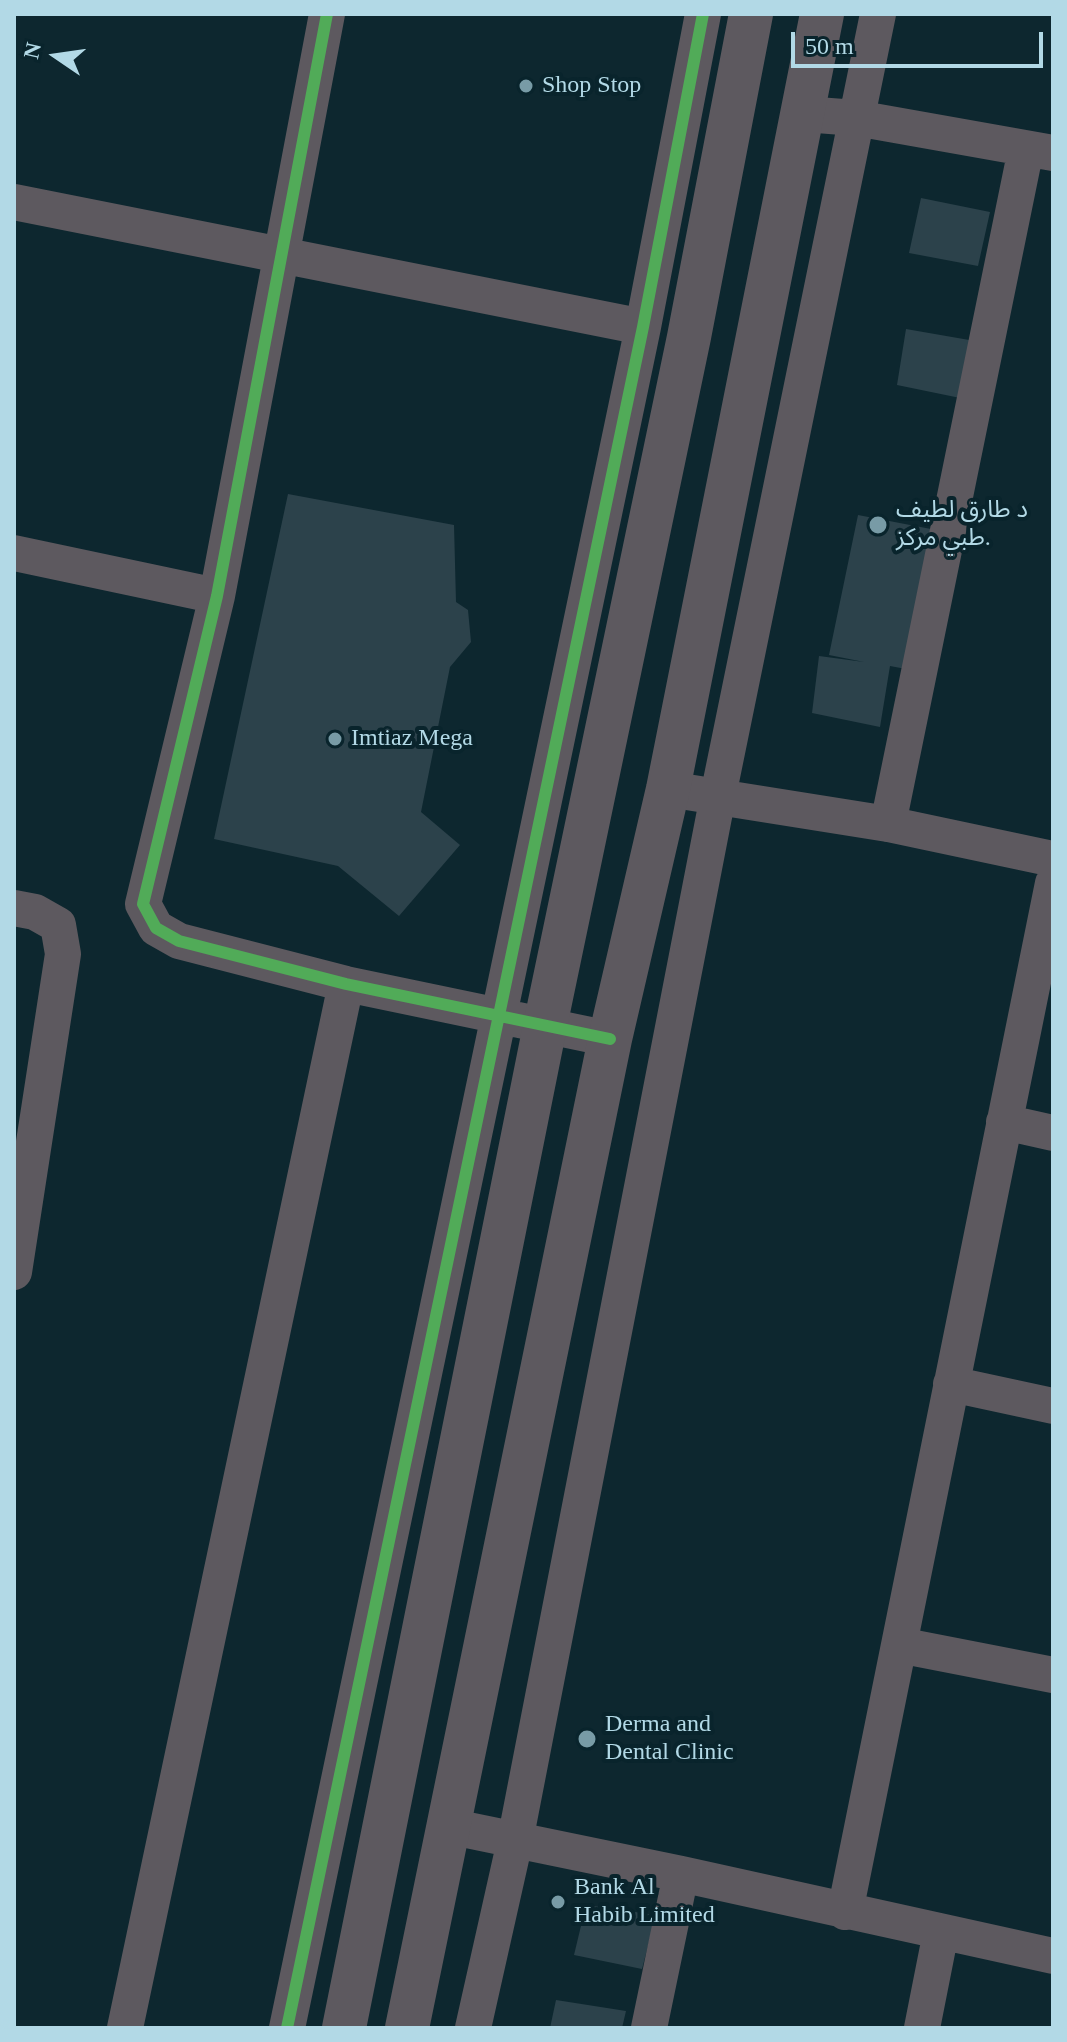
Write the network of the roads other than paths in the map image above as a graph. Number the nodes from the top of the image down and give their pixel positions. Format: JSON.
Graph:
{"nodes":[{"id":1,"x":327,"y":14,"type":"edge"},
{"id":2,"x":703,"y":14,"type":"edge"},
{"id":3,"x":751,"y":14,"type":"edge"},
{"id":4,"x":878,"y":14,"type":"edge"},
{"id":5,"x":816,"y":15,"type":"edge"},
{"id":6,"x":804,"y":114,"type":"junction"},
{"id":7,"x":856,"y":118,"type":"junction"},
{"id":8,"x":1039,"y":151,"type":"edge"},
{"id":9,"x":14,"y":202,"type":"edge"},
{"id":10,"x":282,"y":253,"type":"junction"},
{"id":11,"x":643,"y":327,"type":"junction"},
{"id":12,"x":14,"y":553,"type":"edge"},
{"id":13,"x":217,"y":596,"type":"junction"},
{"id":14,"x":668,"y":789,"type":"junction"},
{"id":15,"x":718,"y":796,"type":"junction"},
{"id":16,"x":888,"y":824,"type":"junction"},
{"id":17,"x":1053,"y":859,"type":"edge"},
{"id":18,"x":1053,"y":883,"type":"edge"},
{"id":19,"x":14,"y":908,"type":"edge"},
{"id":20,"x":346,"y":984,"type":"junction"},
{"id":21,"x":497,"y":1017,"type":"junction"},
{"id":22,"x":545,"y":1026,"type":"junction"},
{"id":23,"x":610,"y":1039,"type":"junction"},
{"id":24,"x":1004,"y":1122,"type":"junction"},
{"id":25,"x":1053,"y":1133,"type":"edge"},
{"id":26,"x":14,"y":1272,"type":"edge"},
{"id":27,"x":951,"y":1384,"type":"junction"},
{"id":28,"x":1053,"y":1406,"type":"edge"},
{"id":29,"x":899,"y":1645,"type":"junction"},
{"id":30,"x":1053,"y":1675,"type":"edge"},
{"id":31,"x":448,"y":1826,"type":"junction"},
{"id":32,"x":515,"y":1841,"type":"junction"},
{"id":33,"x":681,"y":1874,"type":"junction"},
{"id":34,"x":845,"y":1912,"type":"junction"},
{"id":35,"x":941,"y":1932,"type":"junction"},
{"id":36,"x":1053,"y":1956,"type":"edge"},
{"id":37,"x":125,"y":2028,"type":"edge"},
{"id":38,"x":287,"y":2028,"type":"edge"},
{"id":39,"x":344,"y":2028,"type":"edge"},
{"id":40,"x":407,"y":2028,"type":"edge"},
{"id":41,"x":473,"y":2028,"type":"edge"},
{"id":42,"x":649,"y":2028,"type":"edge"},
{"id":43,"x":922,"y":2028,"type":"edge"}],
"edges":[{"from":1,"to":10,"type":"street"},
{"from":2,"to":11,"type":"street"},
{"from":3,"to":22,"type":"street"},
{"from":4,"to":7,"type":"street"},
{"from":5,"to":6,"type":"street"},
{"from":6,"to":7,"type":"street"},
{"from":6,"to":14,"type":"street"},
{"from":7,"to":8,"type":"street"},
{"from":7,"to":15,"type":"street"},
{"from":8,"to":16,"type":"street"},
{"from":9,"to":10,"type":"street"},
{"from":10,"to":11,"type":"street"},
{"from":10,"to":13,"type":"street"},
{"from":11,"to":21,"type":"street"},
{"from":12,"to":13,"type":"street"},
{"from":13,"to":20,"type":"street"},
{"from":14,"to":15,"type":"street"},
{"from":14,"to":23,"type":"street"},
{"from":15,"to":16,"type":"street"},
{"from":15,"to":32,"type":"street"},
{"from":16,"to":17,"type":"street"},
{"from":18,"to":24,"type":"street"},
{"from":19,"to":26,"type":"street"},
{"from":20,"to":21,"type":"street"},
{"from":20,"to":37,"type":"street"},
{"from":21,"to":22,"type":"street"},
{"from":21,"to":38,"type":"street"},
{"from":22,"to":23,"type":"street"},
{"from":22,"to":39,"type":"street"},
{"from":23,"to":31,"type":"street"},
{"from":24,"to":25,"type":"street"},
{"from":24,"to":27,"type":"street"},
{"from":27,"to":28,"type":"street"},
{"from":27,"to":29,"type":"street"},
{"from":29,"to":30,"type":"street"},
{"from":29,"to":34,"type":"street"},
{"from":31,"to":32,"type":"street"},
{"from":31,"to":40,"type":"street"},
{"from":32,"to":33,"type":"street"},
{"from":32,"to":41,"type":"street"},
{"from":33,"to":34,"type":"street"},
{"from":33,"to":42,"type":"street"},
{"from":34,"to":35,"type":"street"},
{"from":35,"to":36,"type":"street"},
{"from":35,"to":43,"type":"street"}]}
